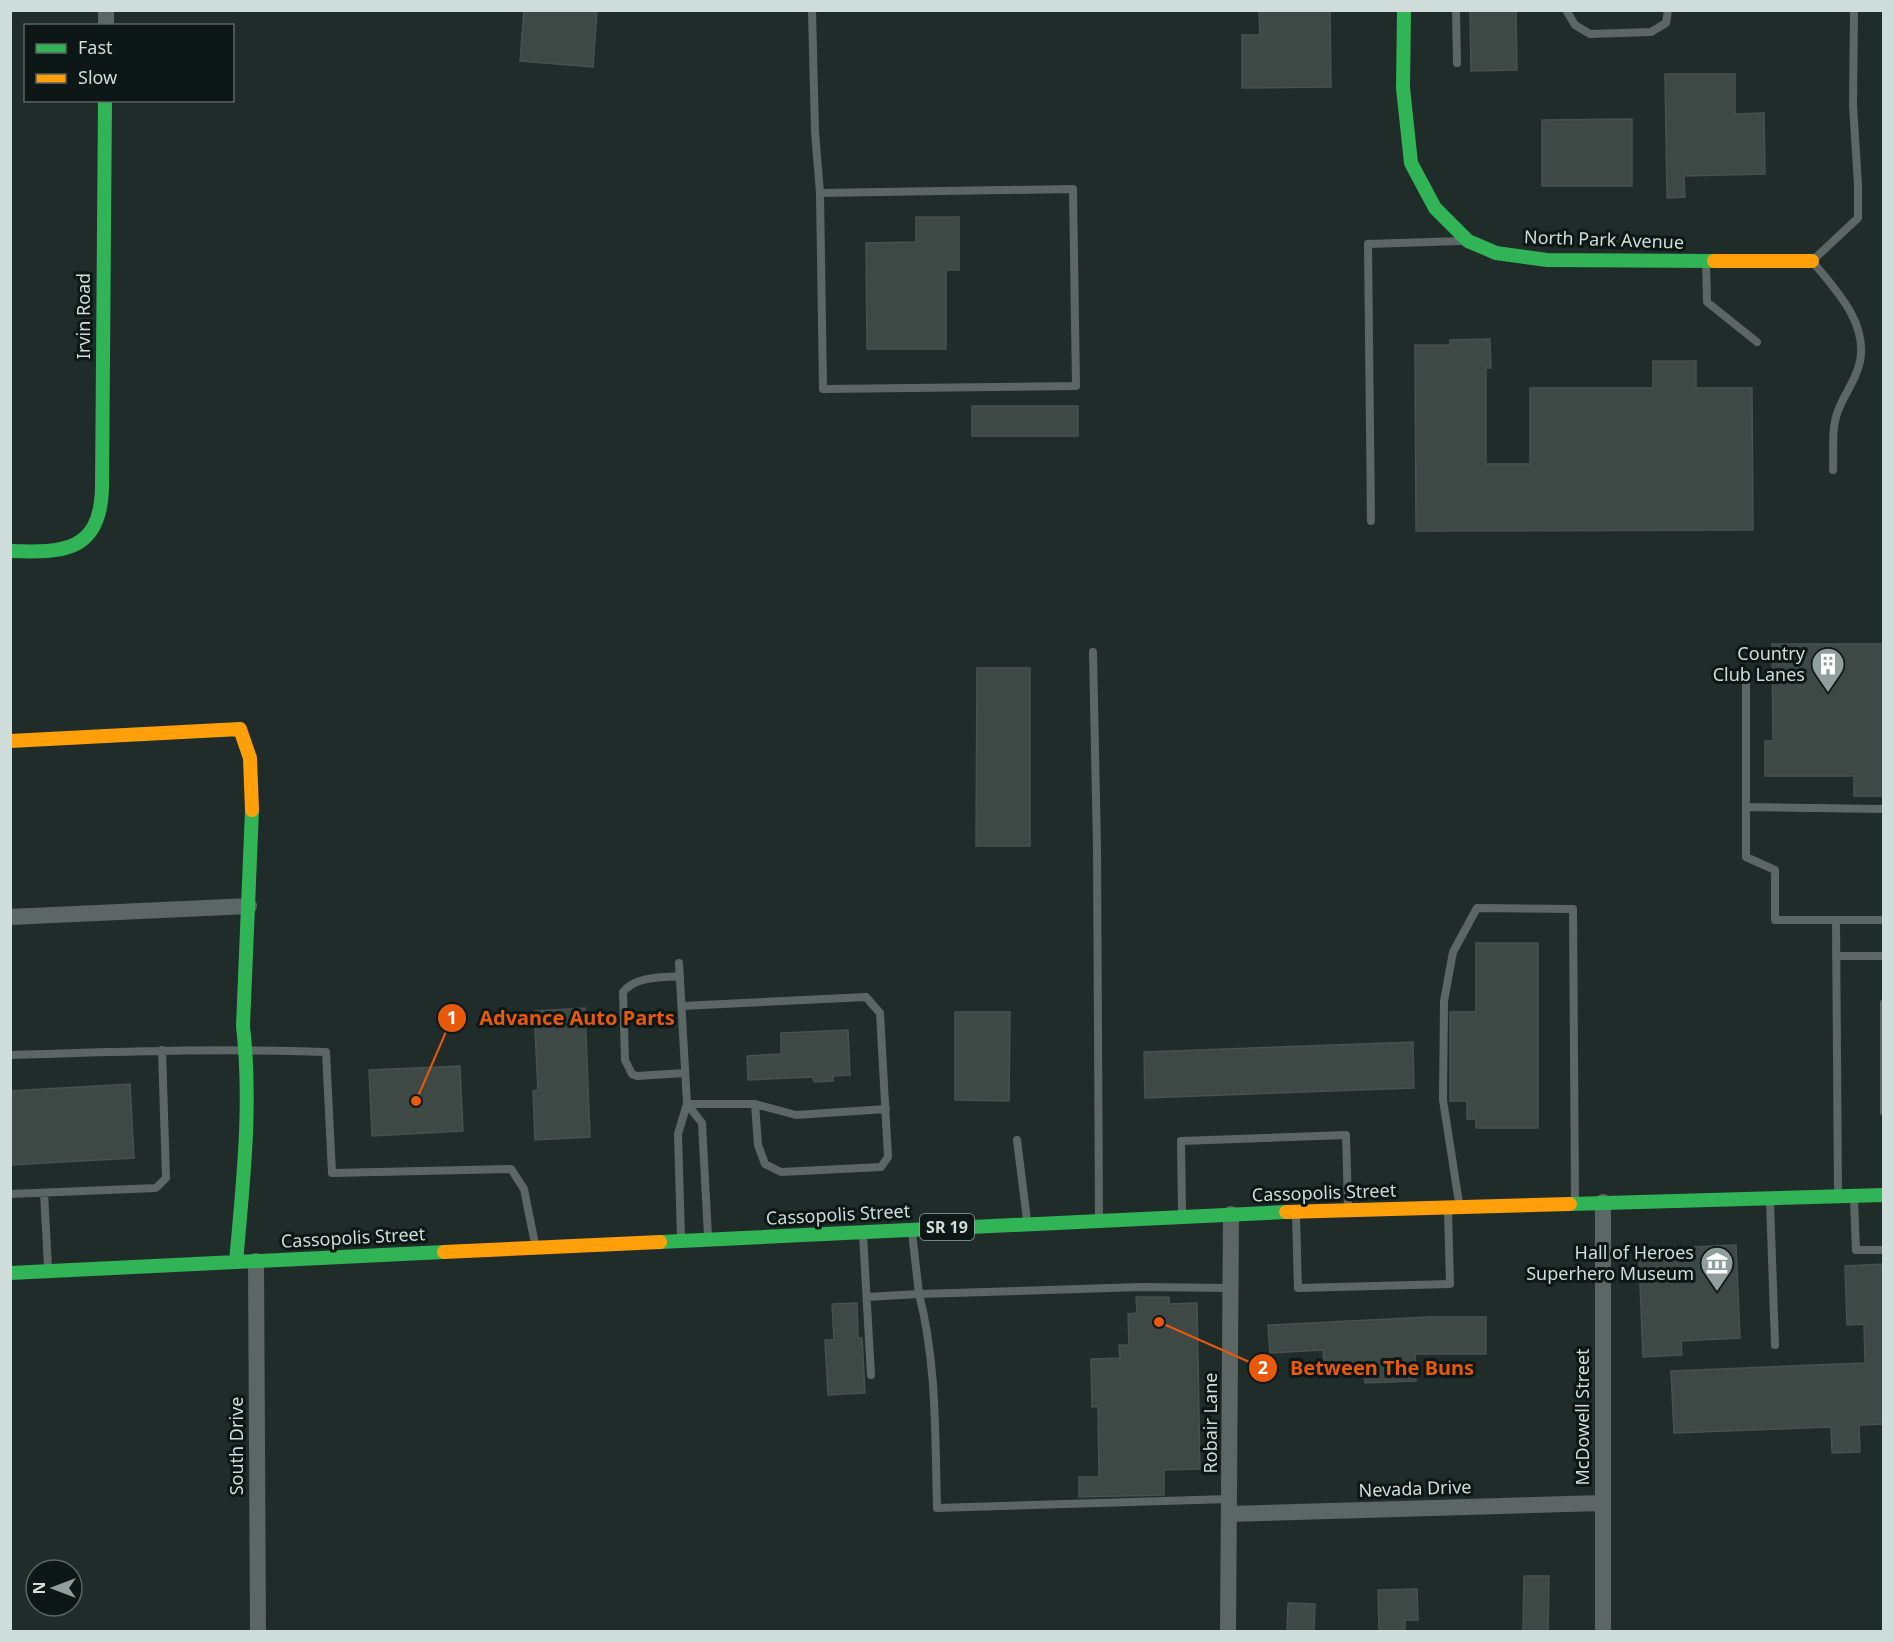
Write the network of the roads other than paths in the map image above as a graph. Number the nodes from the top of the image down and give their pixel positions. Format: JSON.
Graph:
{"nodes":[{"id":1,"x":812,"y":10,"type":"edge"},
{"id":2,"x":1404,"y":10,"type":"edge"},
{"id":3,"x":1456,"y":10,"type":"edge"},
{"id":4,"x":1566,"y":10,"type":"edge"},
{"id":5,"x":1668,"y":10,"type":"edge"},
{"id":6,"x":1854,"y":10,"type":"edge"},
{"id":7,"x":1457,"y":63,"type":"dead end"},
{"id":8,"x":105,"y":102,"type":"edge"},
{"id":9,"x":820,"y":192,"type":"junction"},
{"id":10,"x":1468,"y":241,"type":"junction"},
{"id":11,"x":1706,"y":261,"type":"junction"},
{"id":12,"x":1812,"y":261,"type":"junction"},
{"id":13,"x":1757,"y":342,"type":"dead end"},
{"id":14,"x":1833,"y":470,"type":"dead end"},
{"id":15,"x":1371,"y":520,"type":"dead end"},
{"id":16,"x":10,"y":551,"type":"edge"},
{"id":17,"x":1093,"y":652,"type":"dead end"},
{"id":18,"x":1746,"y":681,"type":"dead end"},
{"id":19,"x":10,"y":741,"type":"edge"},
{"id":20,"x":1746,"y":807,"type":"junction"},
{"id":21,"x":1884,"y":809,"type":"edge"},
{"id":22,"x":249,"y":906,"type":"junction"},
{"id":23,"x":10,"y":917,"type":"edge"},
{"id":24,"x":1836,"y":920,"type":"junction"},
{"id":25,"x":1884,"y":920,"type":"edge"},
{"id":26,"x":1836,"y":956,"type":"junction"},
{"id":27,"x":1884,"y":956,"type":"edge"},
{"id":28,"x":679,"y":963,"type":"dead end"},
{"id":29,"x":680,"y":976,"type":"junction"},
{"id":30,"x":1884,"y":1003,"type":"edge"},
{"id":31,"x":682,"y":1006,"type":"junction"},
{"id":32,"x":246,"y":1049,"type":"junction"},
{"id":33,"x":162,"y":1050,"type":"junction"},
{"id":34,"x":10,"y":1055,"type":"edge"},
{"id":35,"x":685,"y":1073,"type":"junction"},
{"id":36,"x":687,"y":1104,"type":"junction"},
{"id":37,"x":755,"y":1104,"type":"junction"},
{"id":38,"x":885,"y":1109,"type":"junction"},
{"id":39,"x":1884,"y":1112,"type":"edge"},
{"id":40,"x":1017,"y":1140,"type":"dead end"},
{"id":41,"x":44,"y":1193,"type":"junction"},
{"id":42,"x":10,"y":1194,"type":"edge"},
{"id":43,"x":1884,"y":1195,"type":"edge"},
{"id":44,"x":1838,"y":1196,"type":"junction"},
{"id":45,"x":1854,"y":1196,"type":"junction"},
{"id":46,"x":1769,"y":1198,"type":"junction"},
{"id":47,"x":1603,"y":1202,"type":"junction"},
{"id":48,"x":1575,"y":1203,"type":"junction"},
{"id":49,"x":1454,"y":1207,"type":"junction"},
{"id":50,"x":1348,"y":1210,"type":"junction"},
{"id":51,"x":1296,"y":1212,"type":"junction"},
{"id":52,"x":1231,"y":1214,"type":"junction"},
{"id":53,"x":1182,"y":1216,"type":"junction"},
{"id":54,"x":1099,"y":1220,"type":"junction"},
{"id":55,"x":1028,"y":1223,"type":"junction"},
{"id":56,"x":912,"y":1229,"type":"junction"},
{"id":57,"x":863,"y":1231,"type":"junction"},
{"id":58,"x":708,"y":1239,"type":"junction"},
{"id":59,"x":681,"y":1240,"type":"junction"},
{"id":60,"x":536,"y":1247,"type":"junction"},
{"id":61,"x":1884,"y":1250,"type":"edge"},
{"id":62,"x":256,"y":1261,"type":"junction"},
{"id":63,"x":236,"y":1262,"type":"junction"},
{"id":64,"x":48,"y":1271,"type":"junction"},
{"id":65,"x":10,"y":1273,"type":"edge"},
{"id":66,"x":1230,"y":1288,"type":"junction"},
{"id":67,"x":919,"y":1294,"type":"junction"},
{"id":68,"x":867,"y":1296,"type":"junction"},
{"id":69,"x":1775,"y":1345,"type":"dead end"},
{"id":70,"x":871,"y":1376,"type":"dead end"},
{"id":71,"x":1602,"y":1503,"type":"junction"},
{"id":72,"x":1230,"y":1507,"type":"junction"},
{"id":73,"x":258,"y":1632,"type":"edge"},
{"id":74,"x":1228,"y":1632,"type":"edge"},
{"id":75,"x":1603,"y":1632,"type":"edge"}],
"edges":[{"from":1,"to":9,"type":"lane"},
{"from":2,"to":10,"type":"main road","name":"North Park Avenue"},
{"from":3,"to":7,"type":"lane"},
{"from":4,"to":5,"type":"lane"},
{"from":6,"to":12,"type":"lane"},
{"from":8,"to":16,"type":"main road","name":"Irvin Road"},
{"from":9,"to":9,"type":"lane"},
{"from":10,"to":11,"type":"main road","name":"North Park Avenue"},
{"from":10,"to":15,"type":"lane"},
{"from":11,"to":12,"type":"main road","name":"North Park Avenue"},
{"from":11,"to":13,"type":"lane"},
{"from":12,"to":14,"type":"lane"},
{"from":17,"to":54,"type":"lane"},
{"from":18,"to":20,"type":"lane"},
{"from":19,"to":22,"type":"main road"},
{"from":20,"to":21,"type":"lane"},
{"from":20,"to":24,"type":"lane"},
{"from":22,"to":23,"type":"street"},
{"from":22,"to":32,"type":"main road"},
{"from":24,"to":25,"type":"lane"},
{"from":24,"to":26,"type":"lane"},
{"from":26,"to":27,"type":"lane"},
{"from":26,"to":44,"type":"lane"},
{"from":28,"to":29,"type":"lane"},
{"from":29,"to":31,"type":"lane"},
{"from":29,"to":35,"type":"lane"},
{"from":30,"to":39,"type":"lane"},
{"from":31,"to":35,"type":"lane"},
{"from":31,"to":38,"type":"lane"},
{"from":32,"to":33,"type":"lane"},
{"from":32,"to":60,"type":"lane"},
{"from":32,"to":63,"type":"main road"},
{"from":33,"to":34,"type":"lane"},
{"from":33,"to":41,"type":"lane"},
{"from":35,"to":36,"type":"lane"},
{"from":36,"to":37,"type":"lane"},
{"from":36,"to":58,"type":"lane"},
{"from":36,"to":59,"type":"lane"},
{"from":37,"to":38,"type":"lane"},
{"from":37,"to":38,"type":"lane"},
{"from":40,"to":55,"type":"lane"},
{"from":41,"to":42,"type":"lane"},
{"from":41,"to":64,"type":"lane"},
{"from":43,"to":45,"type":"main road","name":"Cassopolis Street","number":"SR 19"},
{"from":44,"to":45,"type":"main road","name":"Cassopolis Street","number":"SR 19"},
{"from":44,"to":46,"type":"main road","name":"Cassopolis Street","number":"SR 19"},
{"from":45,"to":61,"type":"lane"},
{"from":46,"to":47,"type":"main road","name":"Cassopolis Street","number":"SR 19"},
{"from":46,"to":69,"type":"lane"},
{"from":47,"to":48,"type":"main road","name":"Cassopolis Street","number":"SR 19"},
{"from":47,"to":71,"type":"street","name":"McDowell Street"},
{"from":48,"to":49,"type":"main road","name":"Cassopolis Street","number":"SR 19"},
{"from":48,"to":49,"type":"lane"},
{"from":49,"to":50,"type":"main road","name":"Cassopolis Street","number":"SR 19"},
{"from":49,"to":51,"type":"lane"},
{"from":50,"to":51,"type":"main road","name":"Cassopolis Street","number":"SR 19"},
{"from":50,"to":53,"type":"lane"},
{"from":51,"to":52,"type":"main road","name":"Cassopolis Street","number":"SR 19"},
{"from":52,"to":53,"type":"main road","name":"Cassopolis Street","number":"SR 19"},
{"from":52,"to":66,"type":"street","name":"Robair Lane"},
{"from":53,"to":54,"type":"main road","name":"Cassopolis Street","number":"SR 19"},
{"from":54,"to":55,"type":"main road","name":"Cassopolis Street","number":"SR 19"},
{"from":55,"to":56,"type":"main road","name":"Cassopolis Street","number":"SR 19"},
{"from":56,"to":57,"type":"main road","name":"Cassopolis Street","number":"SR 19"},
{"from":56,"to":67,"type":"lane"},
{"from":57,"to":58,"type":"main road","name":"Cassopolis Street","number":"SR 19"},
{"from":57,"to":68,"type":"lane"},
{"from":58,"to":59,"type":"main road","name":"Cassopolis Street","number":"SR 19"},
{"from":59,"to":60,"type":"main road","name":"Cassopolis Street","number":"SR 19"},
{"from":60,"to":62,"type":"main road","name":"Cassopolis Street","number":"SR 19"},
{"from":62,"to":63,"type":"main road","name":"Cassopolis Street","number":"SR 19"},
{"from":62,"to":73,"type":"street","name":"South Drive"},
{"from":63,"to":64,"type":"main road","name":"Cassopolis Street","number":"SR 19"},
{"from":64,"to":65,"type":"main road","name":"Cassopolis Street","number":"SR 19"},
{"from":66,"to":67,"type":"lane"},
{"from":66,"to":72,"type":"street","name":"Robair Lane"},
{"from":67,"to":68,"type":"lane"},
{"from":67,"to":72,"type":"lane"},
{"from":68,"to":70,"type":"lane"},
{"from":71,"to":72,"type":"street","name":"Nevada Drive"},
{"from":71,"to":75,"type":"street","name":"McDowell Street"},
{"from":72,"to":74,"type":"street","name":"Robair Lane"}]}
